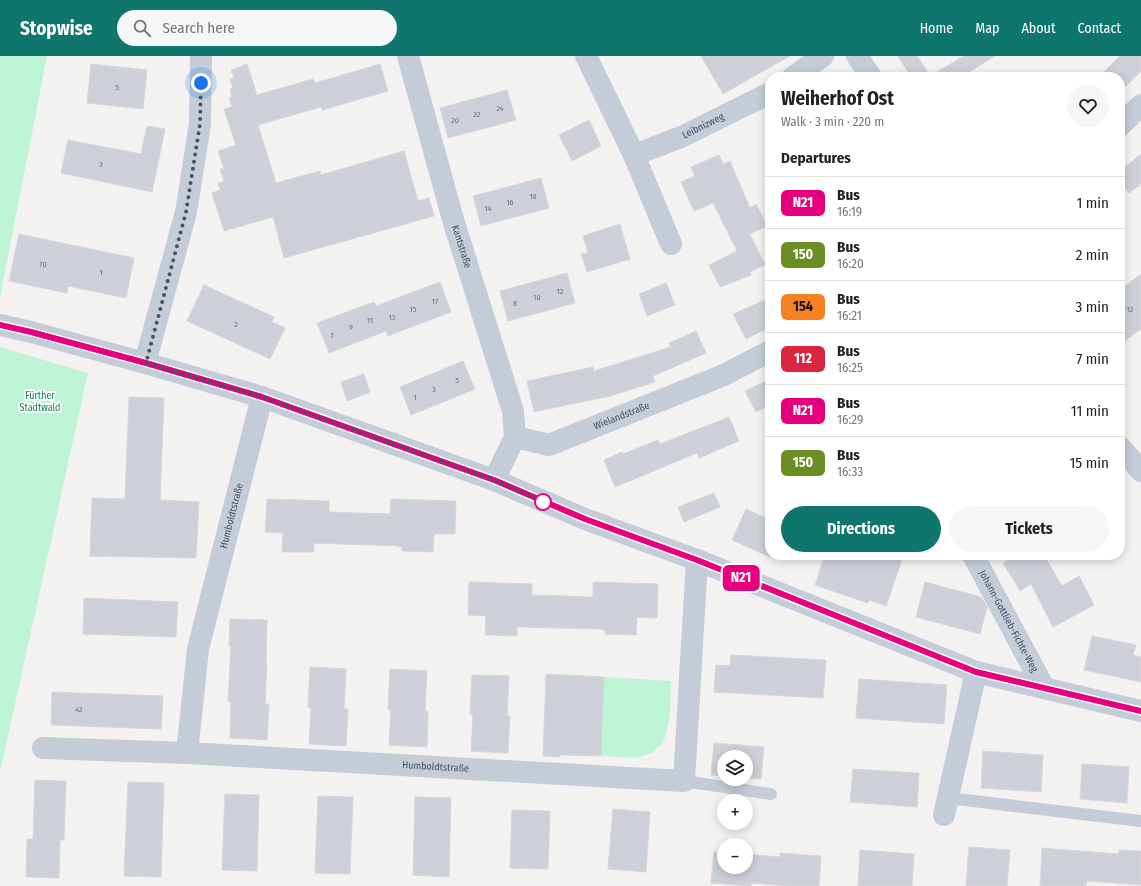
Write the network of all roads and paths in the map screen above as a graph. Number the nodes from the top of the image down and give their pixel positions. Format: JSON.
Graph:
{"nodes":[{"id":1,"x":201,"y":56,"type":"edge"},
{"id":2,"x":408,"y":56,"type":"edge"},
{"id":3,"x":586,"y":56,"type":"edge"},
{"id":4,"x":823,"y":56,"type":"edge"},
{"id":5,"x":858,"y":56,"type":"edge"},
{"id":6,"x":800,"y":72,"type":"edge"},
{"id":7,"x":868,"y":72,"type":"edge"},
{"id":8,"x":765,"y":95,"type":"edge"},
{"id":9,"x":1141,"y":105,"type":"edge"},
{"id":10,"x":1125,"y":121,"type":"edge"},
{"id":11,"x":634,"y":155,"type":"junction"},
{"id":12,"x":671,"y":244,"type":"dead end"},
{"id":13,"x":0,"y":325,"type":"edge"},
{"id":14,"x":765,"y":354,"type":"edge"},
{"id":15,"x":146,"y":363,"type":"junction"},
{"id":16,"x":262,"y":397,"type":"junction"},
{"id":17,"x":515,"y":437,"type":"junction"},
{"id":18,"x":1125,"y":453,"type":"edge"},
{"id":19,"x":1141,"y":471,"type":"edge"},
{"id":20,"x":494,"y":480,"type":"junction"},
{"id":21,"x":697,"y":560,"type":"junction"},
{"id":22,"x":976,"y":560,"type":"edge"},
{"id":23,"x":976,"y":672,"type":"junction"},
{"id":24,"x":1044,"y":688,"type":"junction"},
{"id":25,"x":1141,"y":711,"type":"edge"},
{"id":26,"x":43,"y":748,"type":"dead end"},
{"id":27,"x":188,"y":753,"type":"junction"},
{"id":28,"x":684,"y":781,"type":"junction"},
{"id":29,"x":771,"y":794,"type":"dead end"},
{"id":30,"x":946,"y":807,"type":"joint"},
{"id":31,"x":1141,"y":821,"type":"edge"}],
"edges":[{"from":1,"to":15,"type":"street"},
{"from":2,"to":17,"type":"street","name":"Kantstraße"},
{"from":3,"to":11,"type":"street"},
{"from":4,"to":6,"type":"street"},
{"from":5,"to":7,"type":"street"},
{"from":8,"to":11,"type":"street","name":"Leibnizweg"},
{"from":9,"to":10,"type":"street"},
{"from":11,"to":12,"type":"street"},
{"from":13,"to":15,"type":"street"},
{"from":14,"to":17,"type":"street","name":"Wielandstraße"},
{"from":15,"to":16,"type":"street"},
{"from":16,"to":20,"type":"street"},
{"from":16,"to":27,"type":"street","name":"Humboldtstraße"},
{"from":17,"to":20,"type":"street"},
{"from":18,"to":19,"type":"street"},
{"from":20,"to":21,"type":"street"},
{"from":21,"to":23,"type":"street"},
{"from":21,"to":28,"type":"street"},
{"from":22,"to":24,"type":"street","name":"Johann-Gottlieb-Fichte-Weg"},
{"from":23,"to":24,"type":"street"},
{"from":23,"to":30,"type":"street"},
{"from":24,"to":25,"type":"street"},
{"from":26,"to":27,"type":"street","name":"Humboldtstraße"},
{"from":27,"to":28,"type":"street","name":"Humboldtstraße"},
{"from":28,"to":29,"type":"lane","name":"Humboldtstraße"},
{"from":30,"to":31,"type":"lane"}]}
